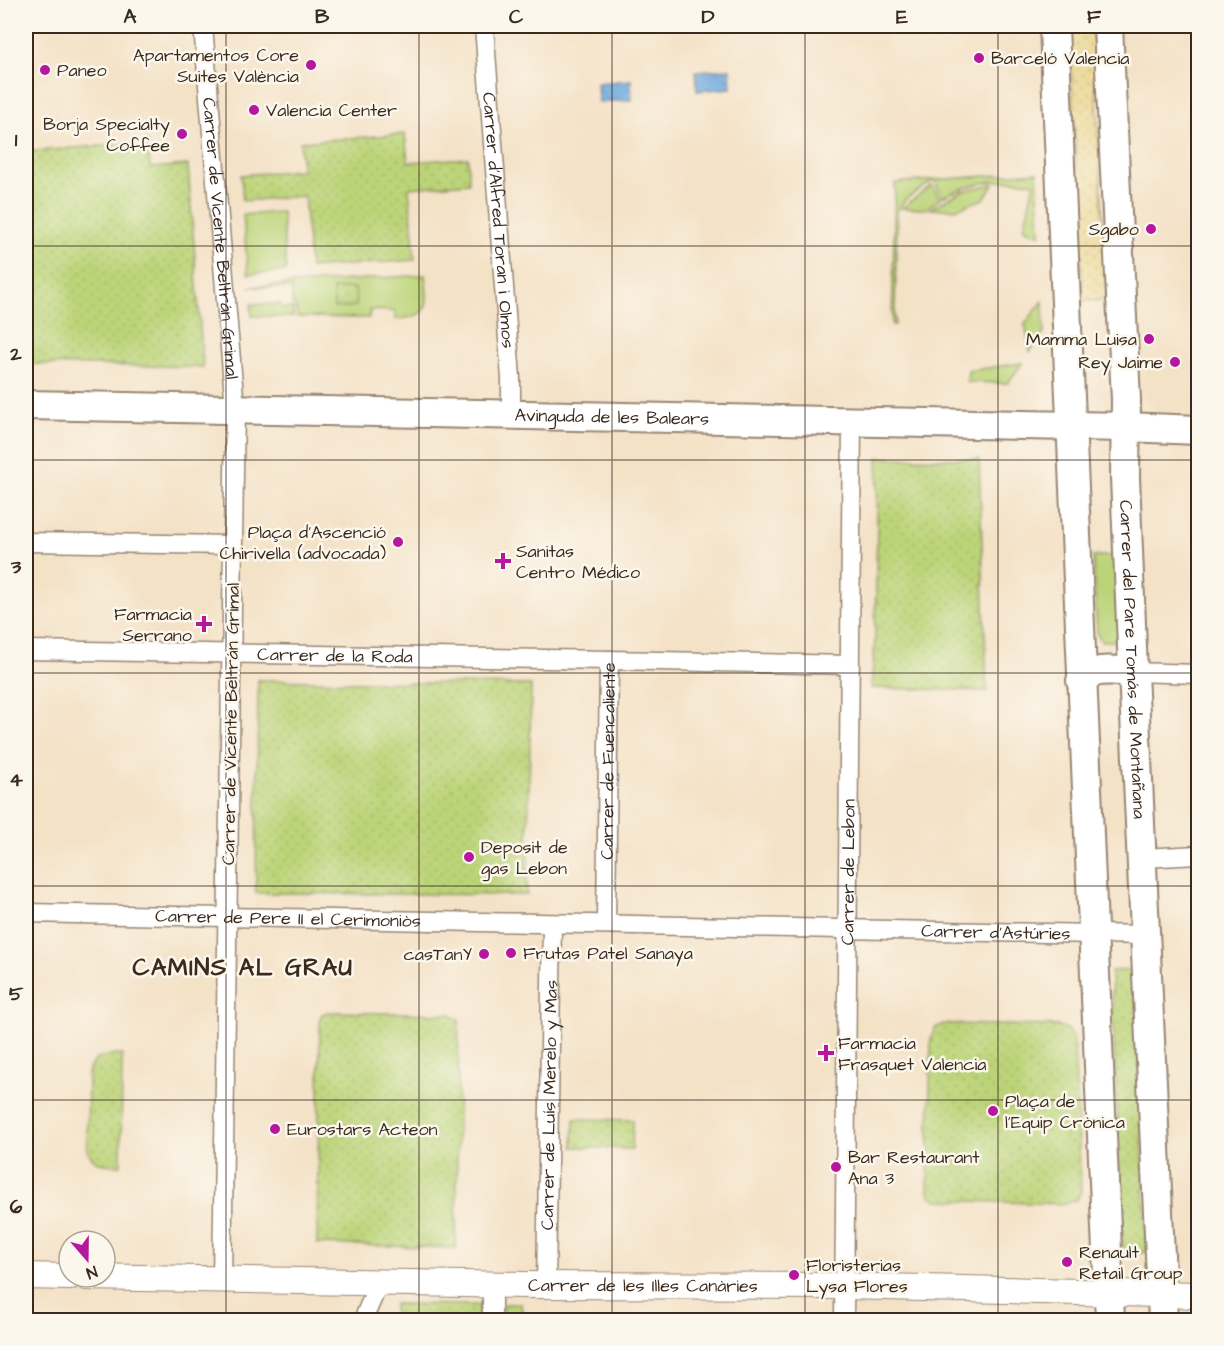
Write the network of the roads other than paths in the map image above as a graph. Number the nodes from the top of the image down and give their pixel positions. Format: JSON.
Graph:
{"nodes":[{"id":1,"x":203,"y":26,"type":"edge"},
{"id":2,"x":484,"y":26,"type":"edge"},
{"id":3,"x":1054,"y":26,"type":"edge"},
{"id":4,"x":1108,"y":26,"type":"edge"},
{"id":5,"x":26,"y":405,"type":"edge"},
{"id":6,"x":234,"y":408,"type":"junction"},
{"id":7,"x":511,"y":415,"type":"junction"},
{"id":8,"x":852,"y":421,"type":"junction"},
{"id":9,"x":1070,"y":426,"type":"junction"},
{"id":10,"x":1126,"y":427,"type":"junction"},
{"id":11,"x":1198,"y":430,"type":"edge"},
{"id":12,"x":26,"y":542,"type":"edge"},
{"id":13,"x":233,"y":545,"type":"junction"},
{"id":14,"x":26,"y":650,"type":"edge"},
{"id":15,"x":233,"y":654,"type":"junction"},
{"id":16,"x":609,"y":660,"type":"junction"},
{"id":17,"x":850,"y":665,"type":"junction"},
{"id":18,"x":1133,"y":672,"type":"junction"},
{"id":19,"x":1198,"y":674,"type":"edge"},
{"id":20,"x":1081,"y":681,"type":"junction"},
{"id":21,"x":1198,"y":855,"type":"edge"},
{"id":22,"x":1143,"y":858,"type":"junction"},
{"id":23,"x":26,"y":913,"type":"edge"},
{"id":24,"x":228,"y":917,"type":"junction"},
{"id":25,"x":606,"y":923,"type":"junction"},
{"id":26,"x":552,"y":924,"type":"junction"},
{"id":27,"x":848,"y":928,"type":"junction"},
{"id":28,"x":1092,"y":935,"type":"junction"},
{"id":29,"x":1145,"y":935,"type":"junction"},
{"id":30,"x":26,"y":1276,"type":"edge"},
{"id":31,"x":57,"y":1277,"type":"edge"},
{"id":32,"x":117,"y":1278,"type":"edge"},
{"id":33,"x":222,"y":1280,"type":"junction"},
{"id":34,"x":379,"y":1283,"type":"junction"},
{"id":35,"x":492,"y":1285,"type":"junction"},
{"id":36,"x":546,"y":1285,"type":"junction"},
{"id":37,"x":844,"y":1286,"type":"junction"},
{"id":38,"x":1108,"y":1292,"type":"junction"},
{"id":39,"x":1198,"y":1295,"type":"edge"},
{"id":40,"x":1163,"y":1307,"type":"edge"},
{"id":41,"x":363,"y":1320,"type":"edge"},
{"id":42,"x":492,"y":1320,"type":"edge"},
{"id":43,"x":844,"y":1320,"type":"edge"},
{"id":44,"x":1110,"y":1320,"type":"edge"}],
"edges":[{"from":1,"to":6,"type":"street","name":"Carrer de Vicente Beltrán Grimal"},
{"from":2,"to":7,"type":"street","name":"Carrer d'Alfred Toran i Olmos"},
{"from":3,"to":9,"type":"main road"},
{"from":4,"to":10,"type":"main road","name":"Carrer del Pare Tomás de Montañana"},
{"from":5,"to":6,"type":"main road","name":"Avinguda de les Balears"},
{"from":6,"to":7,"type":"main road","name":"Avinguda de les Balears"},
{"from":6,"to":13,"type":"street","name":"Carrer de Vicente Beltrán Grimal"},
{"from":7,"to":8,"type":"main road","name":"Avinguda de les Balears"},
{"from":8,"to":9,"type":"main road","name":"Avinguda de les Balears"},
{"from":8,"to":17,"type":"street","name":"Carrer de Lebon"},
{"from":9,"to":10,"type":"main road","name":"Avinguda de les Balears"},
{"from":9,"to":20,"type":"main road"},
{"from":10,"to":11,"type":"main road","name":"Avinguda de les Balears"},
{"from":10,"to":18,"type":"main road","name":"Carrer del Pare Tomás de Montañana"},
{"from":12,"to":13,"type":"street"},
{"from":13,"to":15,"type":"street","name":"Carrer de Vicente Beltrán Grimal"},
{"from":14,"to":15,"type":"street","name":"Carrer de la Roda"},
{"from":15,"to":16,"type":"street","name":"Carrer de la Roda"},
{"from":15,"to":24,"type":"street","name":"Carrer de Vicente Beltrán Grimal"},
{"from":16,"to":17,"type":"street","name":"Carrer de Fuencaliente"},
{"from":16,"to":25,"type":"street","name":"Carrer de Fuencaliente"},
{"from":17,"to":27,"type":"street","name":"Carrer de Lebon"},
{"from":18,"to":19,"type":"street"},
{"from":18,"to":20,"type":"main road"},
{"from":18,"to":22,"type":"main road","name":"Carrer del Pare Tomás de Montañana"},
{"from":20,"to":28,"type":"main road"},
{"from":21,"to":22,"type":"street"},
{"from":22,"to":29,"type":"main road","name":"Carrer del Pare Tomás de Montañana"},
{"from":23,"to":24,"type":"street","name":"Carrer de Pere II el Cerimoniòs"},
{"from":24,"to":26,"type":"street","name":"Carrer de Pere II el Cerimoniòs"},
{"from":24,"to":33,"type":"street","name":"Carrer de Vicente Beltrán Grimal"},
{"from":25,"to":26,"type":"street"},
{"from":25,"to":27,"type":"street"},
{"from":26,"to":36,"type":"street","name":"Carrer de Luís Merelo y Mas"},
{"from":27,"to":28,"type":"street","name":"Carrer d'Astúries"},
{"from":27,"to":37,"type":"street","name":"Carrer de Lebon"},
{"from":28,"to":29,"type":"street","name":"Carrer d'Astúries"},
{"from":28,"to":38,"type":"main road"},
{"from":29,"to":40,"type":"main road","name":"Carrer del Pare Tomás de Montañana"},
{"from":30,"to":31,"type":"street"},
{"from":32,"to":33,"type":"street","name":"Carrer de les Illes Canàries"},
{"from":33,"to":34,"type":"street","name":"Carrer de les Illes Canàries"},
{"from":34,"to":35,"type":"street","name":"Carrer de les Illes Canàries"},
{"from":34,"to":41,"type":"street"},
{"from":35,"to":36,"type":"street","name":"Carrer de les Illes Canàries"},
{"from":35,"to":42,"type":"street"},
{"from":36,"to":37,"type":"street","name":"Carrer de les Illes Canàries"},
{"from":37,"to":38,"type":"street","name":"Carrer de les Illes Canàries"},
{"from":37,"to":43,"type":"street","name":"Carrer de Lebon"},
{"from":38,"to":40,"type":"street","name":"Carrer de les Illes Canàries"},
{"from":38,"to":44,"type":"main road"},
{"from":39,"to":40,"type":"street","name":"Carrer de les Illes Canàries"}]}
